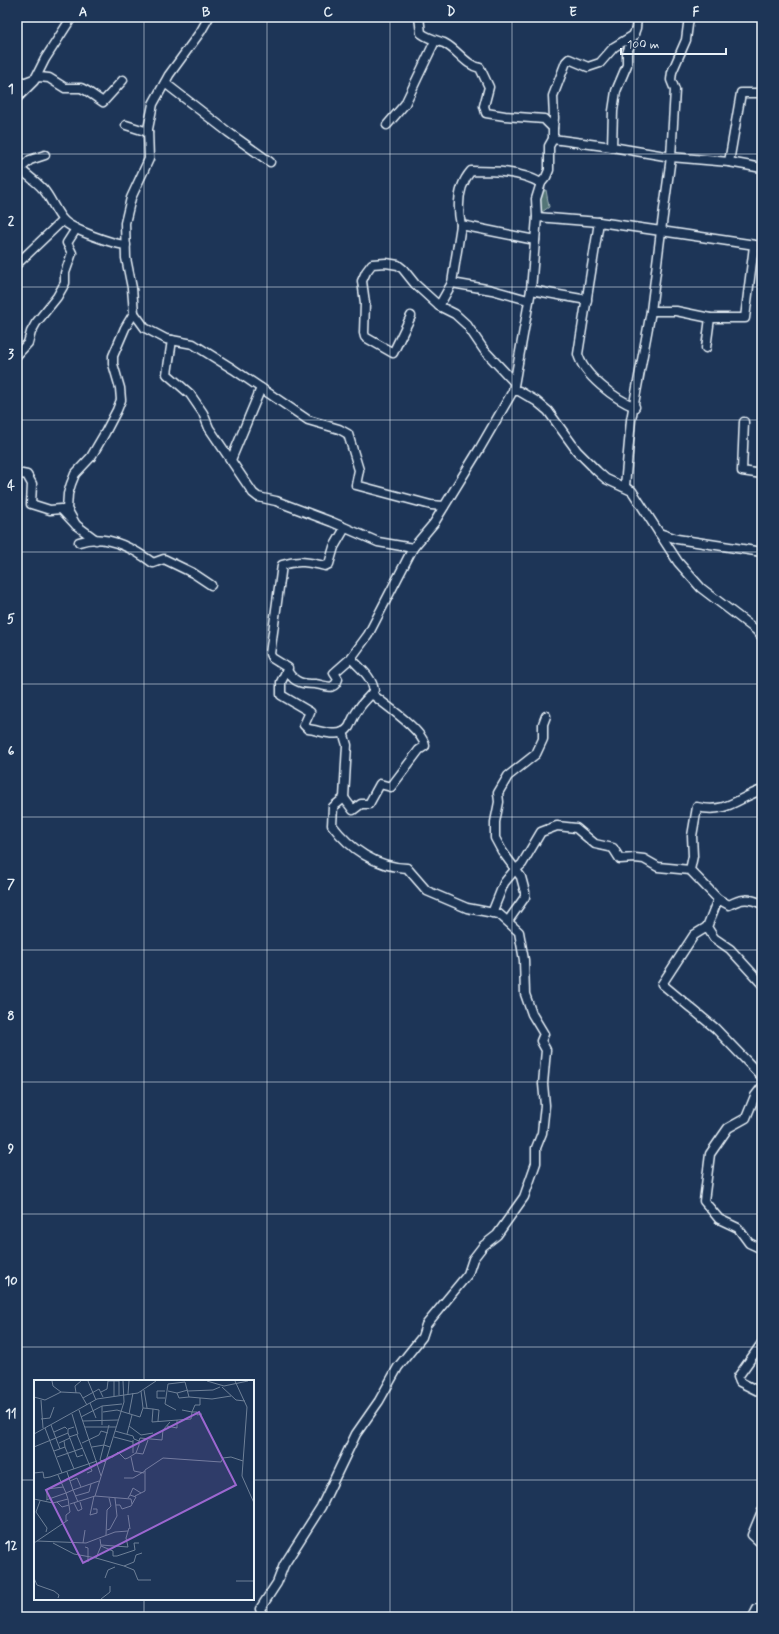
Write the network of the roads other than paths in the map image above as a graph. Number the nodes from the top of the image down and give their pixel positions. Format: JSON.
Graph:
{"nodes":[{"id":1,"x":72,"y":17,"type":"edge"},
{"id":2,"x":209,"y":17,"type":"edge"},
{"id":3,"x":420,"y":17,"type":"edge"},
{"id":4,"x":637,"y":17,"type":"edge"},
{"id":5,"x":690,"y":17,"type":"edge"},
{"id":6,"x":634,"y":35,"type":"junction"},
{"id":7,"x":432,"y":40,"type":"junction"},
{"id":8,"x":17,"y":78,"type":"edge"},
{"id":9,"x":123,"y":80,"type":"dead end"},
{"id":10,"x":34,"y":81,"type":"junction"},
{"id":11,"x":165,"y":83,"type":"junction"},
{"id":12,"x":762,"y":94,"type":"edge"},
{"id":13,"x":17,"y":98,"type":"edge"},
{"id":14,"x":126,"y":125,"type":"dead end"},
{"id":15,"x":386,"y":125,"type":"dead end"},
{"id":16,"x":553,"y":128,"type":"junction"},
{"id":17,"x":148,"y":132,"type":"junction"},
{"id":18,"x":553,"y":139,"type":"junction"},
{"id":19,"x":612,"y":146,"type":"junction"},
{"id":20,"x":45,"y":155,"type":"dead end"},
{"id":21,"x":671,"y":157,"type":"junction"},
{"id":22,"x":270,"y":162,"type":"dead end"},
{"id":23,"x":729,"y":162,"type":"junction"},
{"id":24,"x":18,"y":168,"type":"edge"},
{"id":25,"x":762,"y":168,"type":"edge"},
{"id":26,"x":541,"y":183,"type":"junction"},
{"id":27,"x":537,"y":217,"type":"junction"},
{"id":28,"x":63,"y":220,"type":"junction"},
{"id":29,"x":599,"y":222,"type":"junction"},
{"id":30,"x":461,"y":225,"type":"junction"},
{"id":31,"x":76,"y":230,"type":"junction"},
{"id":32,"x":661,"y":231,"type":"junction"},
{"id":33,"x":535,"y":240,"type":"junction"},
{"id":34,"x":126,"y":245,"type":"junction"},
{"id":35,"x":758,"y":246,"type":"edge"},
{"id":36,"x":17,"y":264,"type":"edge"},
{"id":37,"x":452,"y":283,"type":"junction"},
{"id":38,"x":531,"y":290,"type":"junction"},
{"id":39,"x":528,"y":300,"type":"junction"},
{"id":40,"x":587,"y":300,"type":"junction"},
{"id":41,"x":439,"y":306,"type":"junction"},
{"id":42,"x":651,"y":311,"type":"junction"},
{"id":43,"x":134,"y":313,"type":"junction"},
{"id":44,"x":411,"y":316,"type":"dead end"},
{"id":45,"x":710,"y":318,"type":"junction"},
{"id":46,"x":172,"y":340,"type":"junction"},
{"id":47,"x":706,"y":348,"type":"dead end"},
{"id":48,"x":17,"y":355,"type":"edge"},
{"id":49,"x":514,"y":382,"type":"junction"},
{"id":50,"x":262,"y":388,"type":"junction"},
{"id":51,"x":513,"y":391,"type":"junction"},
{"id":52,"x":634,"y":407,"type":"junction"},
{"id":53,"x":744,"y":422,"type":"dead end"},
{"id":54,"x":231,"y":460,"type":"junction"},
{"id":55,"x":17,"y":473,"type":"edge"},
{"id":56,"x":762,"y":474,"type":"edge"},
{"id":57,"x":625,"y":486,"type":"junction"},
{"id":58,"x":444,"y":506,"type":"junction"},
{"id":59,"x":76,"y":525,"type":"junction"},
{"id":60,"x":345,"y":528,"type":"junction"},
{"id":61,"x":659,"y":533,"type":"junction"},
{"id":62,"x":96,"y":540,"type":"junction"},
{"id":63,"x":79,"y":542,"type":"dead end"},
{"id":64,"x":413,"y":548,"type":"junction"},
{"id":65,"x":762,"y":552,"type":"edge"},
{"id":66,"x":211,"y":585,"type":"dead end"},
{"id":67,"x":762,"y":623,"type":"edge"},
{"id":68,"x":756,"y":630,"type":"junction"},
{"id":69,"x":762,"y":637,"type":"edge"},
{"id":70,"x":351,"y":658,"type":"junction"},
{"id":71,"x":288,"y":672,"type":"junction"},
{"id":72,"x":372,"y":694,"type":"junction"},
{"id":73,"x":546,"y":716,"type":"dead end"},
{"id":74,"x":343,"y":732,"type":"junction"},
{"id":75,"x":762,"y":790,"type":"edge"},
{"id":76,"x":344,"y":798,"type":"junction"},
{"id":77,"x":516,"y":870,"type":"junction"},
{"id":78,"x":690,"y":870,"type":"junction"},
{"id":79,"x":718,"y":899,"type":"junction"},
{"id":80,"x":762,"y":904,"type":"edge"},
{"id":81,"x":492,"y":913,"type":"junction"},
{"id":82,"x":508,"y":921,"type":"junction"},
{"id":83,"x":707,"y":927,"type":"junction"},
{"id":84,"x":762,"y":984,"type":"edge"},
{"id":85,"x":762,"y":1077,"type":"edge"},
{"id":86,"x":762,"y":1087,"type":"edge"},
{"id":87,"x":762,"y":1249,"type":"edge"},
{"id":88,"x":762,"y":1343,"type":"edge"},
{"id":89,"x":762,"y":1393,"type":"edge"},
{"id":90,"x":762,"y":1511,"type":"edge"},
{"id":91,"x":762,"y":1544,"type":"edge"},
{"id":92,"x":762,"y":1611,"type":"edge"},
{"id":93,"x":264,"y":1617,"type":"edge"},
{"id":94,"x":753,"y":1617,"type":"edge"}],
"edges":[{"from":1,"to":10,"type":"street"},
{"from":2,"to":11,"type":"street"},
{"from":3,"to":7,"type":"street"},
{"from":4,"to":6,"type":"street"},
{"from":5,"to":21,"type":"street"},
{"from":6,"to":16,"type":"street"},
{"from":6,"to":19,"type":"street"},
{"from":7,"to":15,"type":"street"},
{"from":7,"to":16,"type":"street"},
{"from":8,"to":10,"type":"street"},
{"from":9,"to":10,"type":"street"},
{"from":10,"to":13,"type":"street"},
{"from":11,"to":17,"type":"street"},
{"from":11,"to":22,"type":"street"},
{"from":12,"to":23,"type":"street"},
{"from":14,"to":17,"type":"street"},
{"from":16,"to":18,"type":"street"},
{"from":17,"to":34,"type":"street"},
{"from":18,"to":19,"type":"street"},
{"from":18,"to":26,"type":"street"},
{"from":19,"to":21,"type":"street"},
{"from":20,"to":24,"type":"street"},
{"from":21,"to":23,"type":"street"},
{"from":21,"to":32,"type":"street"},
{"from":23,"to":25,"type":"street"},
{"from":24,"to":28,"type":"street"},
{"from":26,"to":27,"type":"street"},
{"from":26,"to":30,"type":"street"},
{"from":27,"to":29,"type":"street"},
{"from":27,"to":33,"type":"street"},
{"from":28,"to":31,"type":"street"},
{"from":28,"to":36,"type":"street"},
{"from":29,"to":32,"type":"street"},
{"from":29,"to":40,"type":"street"},
{"from":30,"to":33,"type":"street"},
{"from":30,"to":37,"type":"street"},
{"from":31,"to":34,"type":"street"},
{"from":31,"to":48,"type":"street"},
{"from":32,"to":35,"type":"street"},
{"from":32,"to":42,"type":"street"},
{"from":33,"to":38,"type":"street"},
{"from":34,"to":43,"type":"street"},
{"from":35,"to":45,"type":"street"},
{"from":37,"to":39,"type":"street"},
{"from":37,"to":41,"type":"street"},
{"from":38,"to":39,"type":"street"},
{"from":38,"to":40,"type":"street"},
{"from":39,"to":49,"type":"street"},
{"from":40,"to":52,"type":"street"},
{"from":41,"to":44,"type":"street"},
{"from":41,"to":49,"type":"street"},
{"from":42,"to":45,"type":"street"},
{"from":42,"to":52,"type":"street"},
{"from":43,"to":46,"type":"street"},
{"from":43,"to":59,"type":"street"},
{"from":45,"to":47,"type":"street"},
{"from":46,"to":50,"type":"street"},
{"from":46,"to":54,"type":"street"},
{"from":49,"to":51,"type":"street"},
{"from":50,"to":54,"type":"street"},
{"from":50,"to":58,"type":"street"},
{"from":51,"to":57,"type":"street"},
{"from":51,"to":58,"type":"street"},
{"from":52,"to":57,"type":"street"},
{"from":53,"to":56,"type":"street"},
{"from":54,"to":60,"type":"street"},
{"from":55,"to":59,"type":"street"},
{"from":57,"to":61,"type":"street"},
{"from":58,"to":64,"type":"street"},
{"from":59,"to":62,"type":"street"},
{"from":60,"to":64,"type":"street"},
{"from":60,"to":71,"type":"street"},
{"from":61,"to":65,"type":"street"},
{"from":61,"to":68,"type":"street"},
{"from":62,"to":63,"type":"street"},
{"from":62,"to":66,"type":"street"},
{"from":64,"to":70,"type":"street"},
{"from":67,"to":68,"type":"street"},
{"from":68,"to":69,"type":"street"},
{"from":70,"to":71,"type":"street"},
{"from":70,"to":72,"type":"street"},
{"from":71,"to":74,"type":"street"},
{"from":72,"to":74,"type":"street"},
{"from":72,"to":76,"type":"street"},
{"from":73,"to":77,"type":"street"},
{"from":74,"to":76,"type":"street"},
{"from":75,"to":78,"type":"street"},
{"from":76,"to":81,"type":"street"},
{"from":77,"to":78,"type":"street"},
{"from":77,"to":81,"type":"street"},
{"from":77,"to":82,"type":"street"},
{"from":78,"to":79,"type":"street"},
{"from":79,"to":80,"type":"street"},
{"from":79,"to":83,"type":"street"},
{"from":81,"to":82,"type":"street"},
{"from":82,"to":93,"type":"street"},
{"from":83,"to":84,"type":"street"},
{"from":83,"to":85,"type":"street"},
{"from":86,"to":87,"type":"street"},
{"from":88,"to":89,"type":"street"},
{"from":90,"to":91,"type":"street"},
{"from":92,"to":94,"type":"street"}]}
